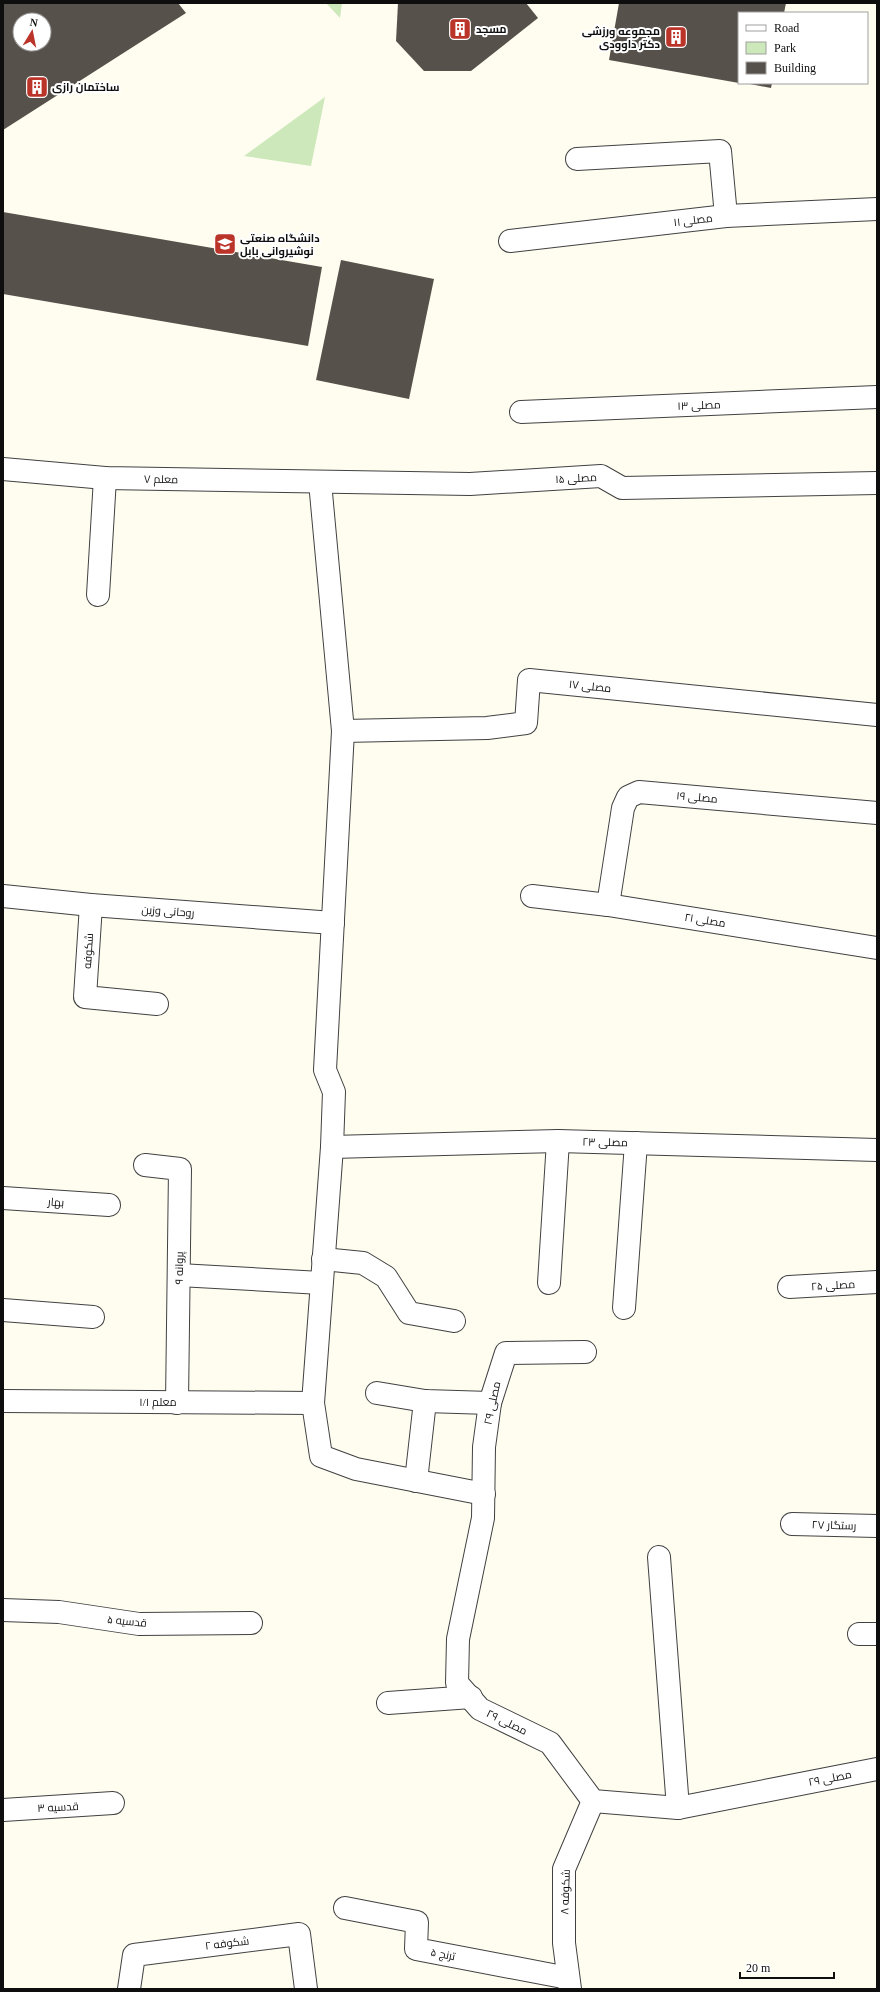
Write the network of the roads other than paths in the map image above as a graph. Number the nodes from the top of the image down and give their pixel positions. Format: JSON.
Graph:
{"nodes":[{"id":1,"x":577,"y":159,"type":"dead end"},
{"id":2,"x":877,"y":209,"type":"edge"},
{"id":3,"x":726,"y":216,"type":"junction"},
{"id":4,"x":510,"y":241,"type":"dead end"},
{"id":5,"x":877,"y":398,"type":"edge"},
{"id":6,"x":521,"y":412,"type":"dead end"},
{"id":7,"x":3,"y":469,"type":"edge"},
{"id":8,"x":105,"y":478,"type":"junction"},
{"id":9,"x":320,"y":482,"type":"junction"},
{"id":10,"x":877,"y":482,"type":"edge"},
{"id":11,"x":98,"y":595,"type":"dead end"},
{"id":12,"x":877,"y":715,"type":"edge"},
{"id":13,"x":343,"y":731,"type":"junction"},
{"id":14,"x":877,"y":813,"type":"edge"},
{"id":15,"x":3,"y":896,"type":"edge"},
{"id":16,"x":532,"y":896,"type":"dead end"},
{"id":17,"x":608,"y":904,"type":"junction"},
{"id":18,"x":91,"y":905,"type":"junction"},
{"id":19,"x":333,"y":923,"type":"junction"},
{"id":20,"x":877,"y":948,"type":"edge"},
{"id":21,"x":157,"y":1004,"type":"dead end"},
{"id":22,"x":558,"y":1142,"type":"junction"},
{"id":23,"x":636,"y":1142,"type":"junction"},
{"id":24,"x":332,"y":1147,"type":"junction"},
{"id":25,"x":877,"y":1150,"type":"edge"},
{"id":26,"x":146,"y":1165,"type":"dead end"},
{"id":27,"x":3,"y":1198,"type":"edge"},
{"id":28,"x":109,"y":1205,"type":"dead end"},
{"id":29,"x":323,"y":1259,"type":"junction"},
{"id":30,"x":178,"y":1275,"type":"junction"},
{"id":31,"x":877,"y":1282,"type":"edge"},
{"id":32,"x":321,"y":1283,"type":"junction"},
{"id":33,"x":549,"y":1283,"type":"dead end"},
{"id":34,"x":789,"y":1288,"type":"dead end"},
{"id":35,"x":624,"y":1308,"type":"dead end"},
{"id":36,"x":3,"y":1310,"type":"edge"},
{"id":37,"x":93,"y":1317,"type":"dead end"},
{"id":38,"x":454,"y":1321,"type":"dead end"},
{"id":39,"x":585,"y":1352,"type":"dead end"},
{"id":40,"x":377,"y":1394,"type":"dead end"},
{"id":41,"x":3,"y":1401,"type":"edge"},
{"id":42,"x":425,"y":1401,"type":"junction"},
{"id":43,"x":177,"y":1403,"type":"junction"},
{"id":44,"x":313,"y":1403,"type":"junction"},
{"id":45,"x":490,"y":1403,"type":"junction"},
{"id":46,"x":416,"y":1481,"type":"junction"},
{"id":47,"x":484,"y":1494,"type":"junction"},
{"id":48,"x":792,"y":1524,"type":"dead end"},
{"id":49,"x":877,"y":1526,"type":"edge"},
{"id":50,"x":659,"y":1557,"type":"dead end"},
{"id":51,"x":3,"y":1610,"type":"edge"},
{"id":52,"x":251,"y":1623,"type":"dead end"},
{"id":53,"x":471,"y":1698,"type":"junction"},
{"id":54,"x":388,"y":1704,"type":"dead end"},
{"id":55,"x":877,"y":1769,"type":"edge"},
{"id":56,"x":593,"y":1801,"type":"junction"},
{"id":57,"x":113,"y":1804,"type":"dead end"},
{"id":58,"x":678,"y":1808,"type":"junction"},
{"id":59,"x":3,"y":1810,"type":"edge"},
{"id":60,"x":345,"y":1908,"type":"dead end"},
{"id":61,"x":569,"y":1983,"type":"edge"},
{"id":62,"x":129,"y":1989,"type":"edge"},
{"id":63,"x":306,"y":1989,"type":"edge"}],
"edges":[{"from":1,"to":3,"type":"street"},
{"from":2,"to":3,"type":"street","name":"مصلی ۱۱"},
{"from":3,"to":4,"type":"street","name":"مصلی ۱۱"},
{"from":5,"to":6,"type":"street","name":"مصلی ۱۳"},
{"from":7,"to":8,"type":"street","name":"معلم ۷"},
{"from":8,"to":9,"type":"street","name":"معلم ۷"},
{"from":8,"to":11,"type":"street"},
{"from":9,"to":10,"type":"street","name":"مصلی ۱۵"},
{"from":9,"to":13,"type":"street"},
{"from":12,"to":13,"type":"street","name":"مصلی ۱۷"},
{"from":13,"to":19,"type":"street"},
{"from":14,"to":17,"type":"street","name":"مصلی ۱۹"},
{"from":15,"to":18,"type":"street","name":"روحانی وزین"},
{"from":16,"to":17,"type":"street","name":"مصلی ۲۱"},
{"from":17,"to":20,"type":"street","name":"مصلی ۲۱"},
{"from":18,"to":19,"type":"street","name":"روحانی وزین"},
{"from":18,"to":21,"type":"street","name":"شکوفه"},
{"from":19,"to":24,"type":"street"},
{"from":22,"to":23,"type":"street","name":"مصلی ۲۳"},
{"from":22,"to":24,"type":"street","name":"مصلی ۲۳"},
{"from":22,"to":33,"type":"street"},
{"from":23,"to":25,"type":"street","name":"مصلی ۲۳"},
{"from":23,"to":35,"type":"street"},
{"from":24,"to":29,"type":"street"},
{"from":26,"to":30,"type":"street","name":"پروانه ۹"},
{"from":27,"to":28,"type":"street","name":"بهار"},
{"from":29,"to":32,"type":"street"},
{"from":29,"to":38,"type":"street"},
{"from":30,"to":32,"type":"street"},
{"from":30,"to":43,"type":"street","name":"پروانه ۹"},
{"from":31,"to":34,"type":"street","name":"مصلی ۲۵"},
{"from":32,"to":44,"type":"street"},
{"from":36,"to":37,"type":"street"},
{"from":39,"to":45,"type":"street","name":"مصلی ۲۹"},
{"from":40,"to":42,"type":"street"},
{"from":41,"to":43,"type":"street","name":"معلم ۱/۱"},
{"from":42,"to":45,"type":"street"},
{"from":42,"to":46,"type":"street"},
{"from":43,"to":44,"type":"street","name":"معلم ۱/۱"},
{"from":44,"to":46,"type":"street"},
{"from":45,"to":47,"type":"street","name":"مصلی ۲۹"},
{"from":46,"to":47,"type":"street"},
{"from":47,"to":53,"type":"street","name":"مصلی ۲۹"},
{"from":48,"to":49,"type":"street","name":"رستگار ۲۷"},
{"from":50,"to":58,"type":"street"},
{"from":51,"to":52,"type":"street","name":"قدسیه ۵"},
{"from":53,"to":54,"type":"street"},
{"from":53,"to":56,"type":"street","name":"مصلی ۲۹"},
{"from":55,"to":58,"type":"street","name":"مصلی ۲۹"},
{"from":56,"to":58,"type":"street","name":"مصلی ۲۹"},
{"from":56,"to":61,"type":"street","name":"شکوفه ۸"},
{"from":57,"to":59,"type":"street","name":"قدسیه ۳"},
{"from":60,"to":61,"type":"street","name":"ترنج ۵"},
{"from":62,"to":63,"type":"street","name":"شکوفه ۲"}]}
